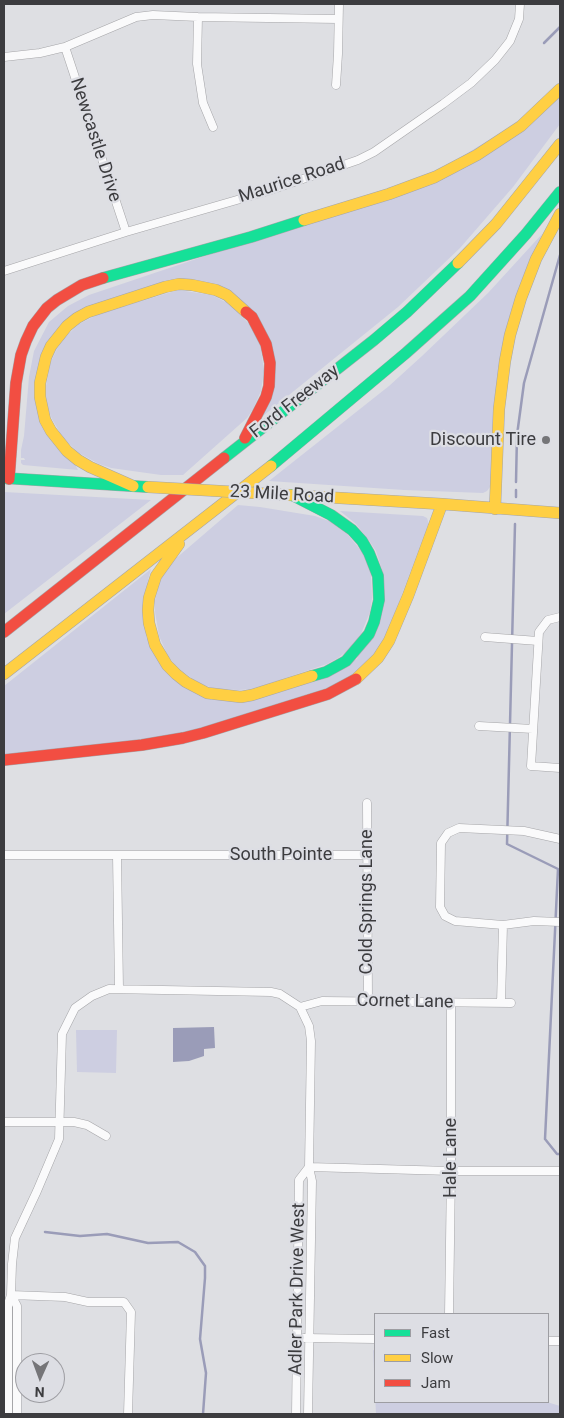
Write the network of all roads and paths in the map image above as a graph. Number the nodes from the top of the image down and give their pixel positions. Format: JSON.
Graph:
{"nodes":[{"id":1,"x":339,"y":4,"type":"edge"},
{"id":2,"x":520,"y":4,"type":"edge"},
{"id":3,"x":198,"y":18,"type":"junction"},
{"id":4,"x":338,"y":19,"type":"junction"},
{"id":5,"x":65,"y":47,"type":"junction"},
{"id":6,"x":4,"y":57,"type":"edge"},
{"id":7,"x":336,"y":85,"type":"dead end"},
{"id":8,"x":560,"y":89,"type":"edge"},
{"id":9,"x":213,"y":127,"type":"dead end"},
{"id":10,"x":560,"y":144,"type":"edge"},
{"id":11,"x":560,"y":192,"type":"edge"},
{"id":12,"x":560,"y":214,"type":"edge"},
{"id":13,"x":126,"y":232,"type":"junction"},
{"id":14,"x":4,"y":271,"type":"edge"},
{"id":15,"x":242,"y":444,"type":"junction"},
{"id":16,"x":6,"y":479,"type":"edge"},
{"id":17,"x":133,"y":486,"type":"junction"},
{"id":18,"x":292,"y":495,"type":"junction"},
{"id":19,"x":442,"y":504,"type":"junction"},
{"id":20,"x":495,"y":509,"type":"junction"},
{"id":21,"x":560,"y":513,"type":"edge"},
{"id":22,"x":188,"y":532,"type":"junction"},
{"id":23,"x":560,"y":617,"type":"edge"},
{"id":24,"x":4,"y":632,"type":"edge"},
{"id":25,"x":485,"y":637,"type":"dead end"},
{"id":26,"x":538,"y":641,"type":"junction"},
{"id":27,"x":4,"y":674,"type":"edge"},
{"id":28,"x":479,"y":726,"type":"dead end"},
{"id":29,"x":533,"y":728,"type":"junction"},
{"id":30,"x":4,"y":760,"type":"edge"},
{"id":31,"x":560,"y":768,"type":"edge"},
{"id":32,"x":367,"y":803,"type":"dead end"},
{"id":33,"x":560,"y":839,"type":"edge"},
{"id":34,"x":4,"y":855,"type":"edge"},
{"id":35,"x":117,"y":855,"type":"junction"},
{"id":36,"x":367,"y":855,"type":"junction"},
{"id":37,"x":560,"y":922,"type":"edge"},
{"id":38,"x":503,"y":925,"type":"junction"},
{"id":39,"x":119,"y":990,"type":"junction"},
{"id":40,"x":368,"y":1001,"type":"junction"},
{"id":41,"x":452,"y":1002,"type":"junction"},
{"id":42,"x":501,"y":1003,"type":"junction"},
{"id":43,"x":511,"y":1004,"type":"dead end"},
{"id":44,"x":300,"y":1007,"type":"junction"},
{"id":45,"x":4,"y":1122,"type":"edge"},
{"id":46,"x":59,"y":1122,"type":"junction"},
{"id":47,"x":106,"y":1136,"type":"dead end"},
{"id":48,"x":309,"y":1167,"type":"junction"},
{"id":49,"x":451,"y":1171,"type":"junction"},
{"id":50,"x":560,"y":1171,"type":"edge"},
{"id":51,"x":11,"y":1295,"type":"junction"},
{"id":52,"x":449,"y":1313,"type":"edge"},
{"id":53,"x":297,"y":1338,"type":"junction"},
{"id":54,"x":309,"y":1338,"type":"junction"},
{"id":55,"x":374,"y":1339,"type":"edge"},
{"id":56,"x":17,"y":1353,"type":"edge"},
{"id":57,"x":6,"y":1359,"type":"edge"},
{"id":58,"x":8,"y":1414,"type":"edge"},
{"id":59,"x":128,"y":1414,"type":"edge"},
{"id":60,"x":296,"y":1414,"type":"edge"},
{"id":61,"x":308,"y":1414,"type":"edge"}],
"edges":[{"from":1,"to":4,"type":"street"},
{"from":2,"to":13,"type":"street","name":"Maurice Road"},
{"from":3,"to":4,"type":"street"},
{"from":3,"to":5,"type":"street"},
{"from":3,"to":9,"type":"street"},
{"from":4,"to":7,"type":"street"},
{"from":5,"to":6,"type":"street"},
{"from":5,"to":13,"type":"street","name":"Newcastle Drive"},
{"from":8,"to":16,"type":"main road"},
{"from":10,"to":15,"type":"main road","name":"Ford Freeway"},
{"from":11,"to":22,"type":"main road","name":"Ford Freeway"},
{"from":12,"to":20,"type":"main road"},
{"from":13,"to":14,"type":"street","name":"Maurice Road"},
{"from":15,"to":17,"type":"main road"},
{"from":15,"to":24,"type":"main road","name":"Ford Freeway"},
{"from":16,"to":17,"type":"main road","name":"23 Mile Road"},
{"from":17,"to":18,"type":"main road","name":"23 Mile Road","bridge":true},
{"from":18,"to":19,"type":"main road","name":"23 Mile Road"},
{"from":18,"to":22,"type":"main road"},
{"from":19,"to":20,"type":"main road","name":"23 Mile Road"},
{"from":19,"to":30,"type":"main road"},
{"from":20,"to":21,"type":"main road","name":"23 Mile Road"},
{"from":22,"to":27,"type":"main road","name":"Ford Freeway"},
{"from":23,"to":26,"type":"street"},
{"from":25,"to":26,"type":"street"},
{"from":26,"to":29,"type":"street"},
{"from":28,"to":29,"type":"street"},
{"from":29,"to":31,"type":"street"},
{"from":32,"to":36,"type":"street","name":"Cold Springs Lane"},
{"from":33,"to":38,"type":"street"},
{"from":34,"to":35,"type":"street","name":"South Pointe"},
{"from":35,"to":36,"type":"street","name":"South Pointe"},
{"from":35,"to":39,"type":"street"},
{"from":36,"to":40,"type":"street","name":"Cold Springs Lane"},
{"from":37,"to":38,"type":"street"},
{"from":38,"to":42,"type":"street"},
{"from":39,"to":44,"type":"street"},
{"from":39,"to":46,"type":"street"},
{"from":40,"to":41,"type":"street","name":"Cornet Lane"},
{"from":40,"to":44,"type":"street","name":"Cornet Lane"},
{"from":41,"to":42,"type":"street","name":"Cornet Lane"},
{"from":41,"to":49,"type":"street","name":"Hale Lane"},
{"from":42,"to":43,"type":"street","name":"Cornet Lane"},
{"from":44,"to":48,"type":"street","name":"Adler Park Drive West"},
{"from":45,"to":46,"type":"street"},
{"from":46,"to":47,"type":"street"},
{"from":46,"to":51,"type":"street"},
{"from":48,"to":49,"type":"street"},
{"from":48,"to":53,"type":"street","name":"Adler Park Drive West"},
{"from":48,"to":54,"type":"street","name":"Adler Park Drive West"},
{"from":49,"to":50,"type":"street"},
{"from":49,"to":52,"type":"street","name":"Hale Lane"},
{"from":51,"to":56,"type":"street"},
{"from":51,"to":57,"type":"street"},
{"from":51,"to":59,"type":"street"},
{"from":53,"to":54,"type":"street"},
{"from":53,"to":60,"type":"street","name":"Adler Park Drive West"},
{"from":54,"to":55,"type":"street"},
{"from":54,"to":61,"type":"street","name":"Adler Park Drive West"},
{"from":57,"to":58,"type":"street"}]}
